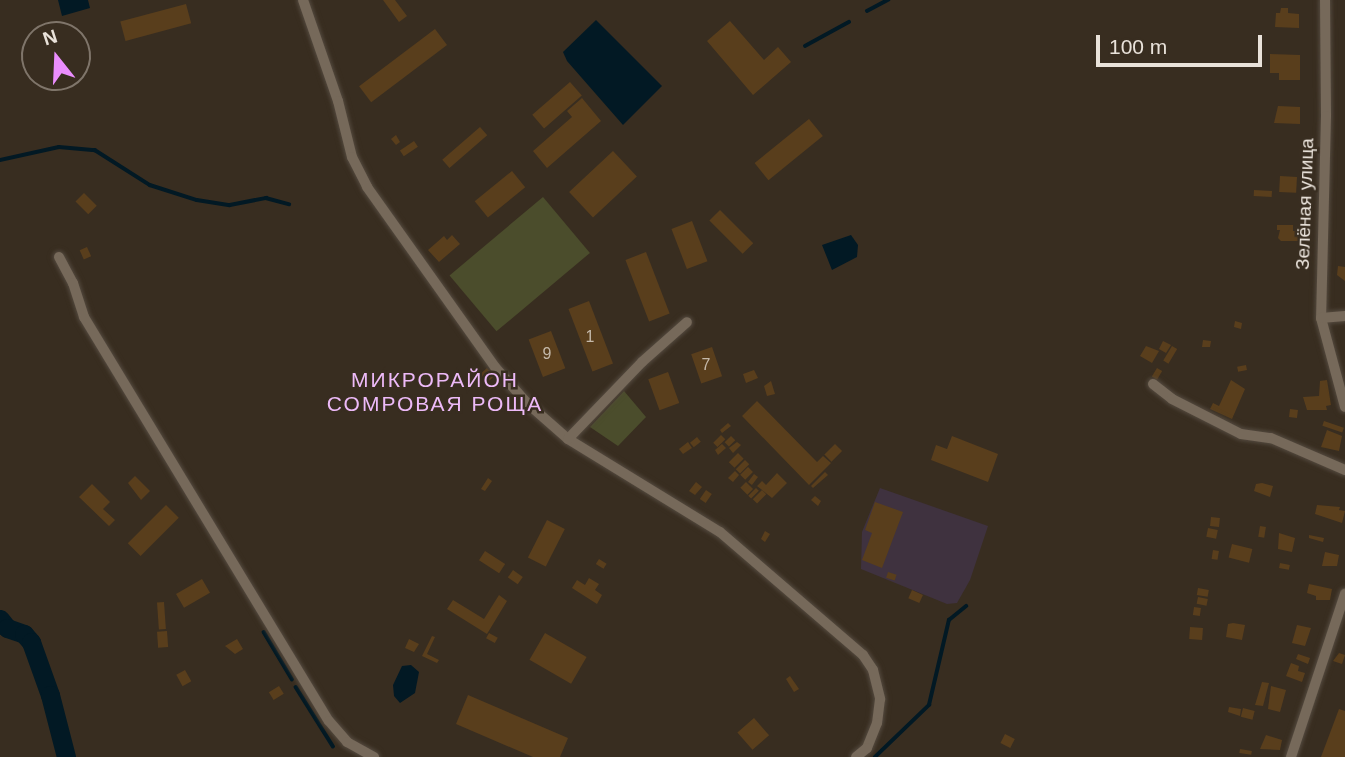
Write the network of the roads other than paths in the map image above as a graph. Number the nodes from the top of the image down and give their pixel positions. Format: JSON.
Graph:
{"nodes":[{"id":1,"x":303,"y":0,"type":"edge"},
{"id":2,"x":1325,"y":0,"type":"edge"},
{"id":3,"x":58,"y":257,"type":"dead end"},
{"id":4,"x":1345,"y":316,"type":"edge"},
{"id":5,"x":1321,"y":318,"type":"junction"},
{"id":6,"x":687,"y":321,"type":"dead end"},
{"id":7,"x":1153,"y":384,"type":"dead end"},
{"id":8,"x":1345,"y":407,"type":"edge"},
{"id":9,"x":568,"y":439,"type":"junction"},
{"id":10,"x":1345,"y":470,"type":"edge"},
{"id":11,"x":1345,"y":594,"type":"edge"},
{"id":12,"x":374,"y":757,"type":"edge"},
{"id":13,"x":856,"y":757,"type":"edge"},
{"id":14,"x":1292,"y":757,"type":"edge"}],
"edges":[{"from":1,"to":9,"type":"street"},
{"from":2,"to":5,"type":"street","name":"Зелёная улица"},
{"from":3,"to":12,"type":"street"},
{"from":4,"to":5,"type":"street"},
{"from":5,"to":8,"type":"street","name":"Зелёная улица"},
{"from":6,"to":9,"type":"street"},
{"from":7,"to":10,"type":"street"},
{"from":9,"to":13,"type":"street"},
{"from":11,"to":14,"type":"street"}]}
